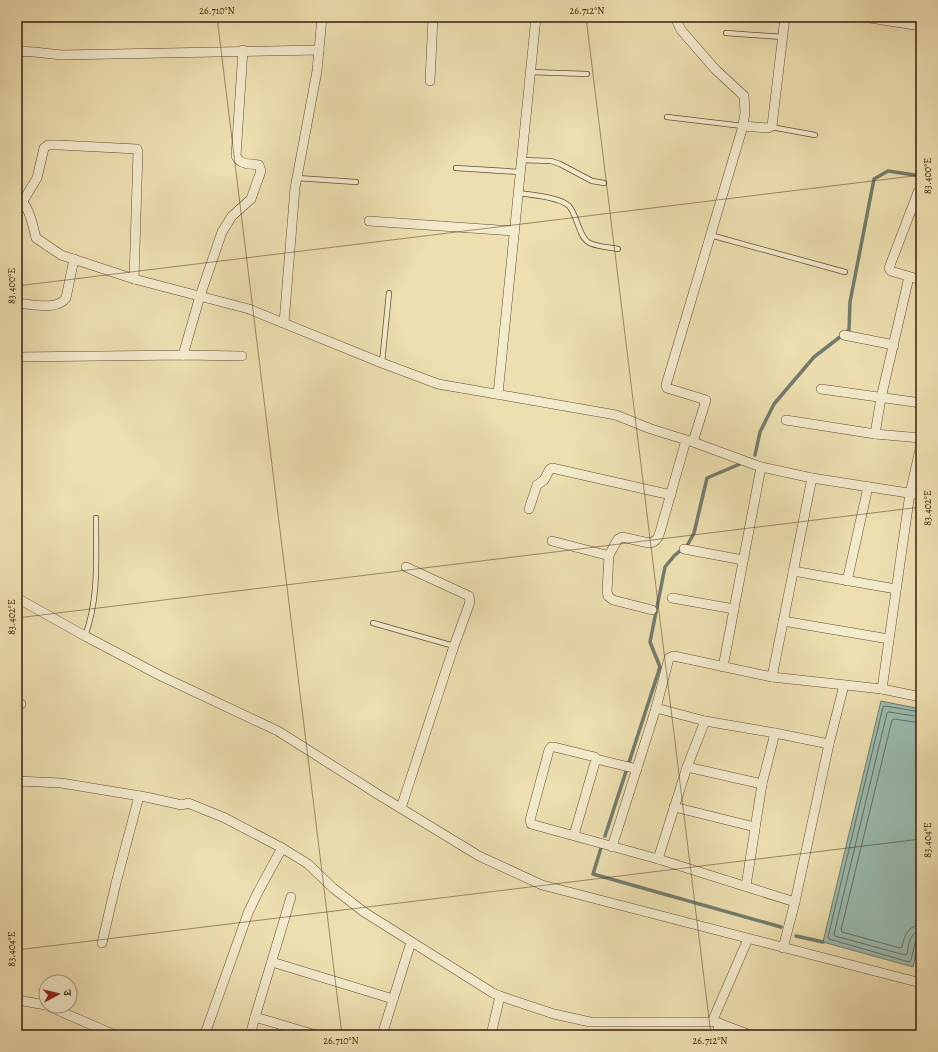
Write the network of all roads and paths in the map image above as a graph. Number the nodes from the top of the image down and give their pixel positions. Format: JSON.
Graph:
{"nodes":[{"id":1,"x":322,"y":17,"type":"edge"},
{"id":2,"x":433,"y":17,"type":"edge"},
{"id":3,"x":536,"y":17,"type":"edge"},
{"id":4,"x":675,"y":17,"type":"edge"},
{"id":5,"x":785,"y":17,"type":"edge"},
{"id":6,"x":864,"y":17,"type":"edge"},
{"id":7,"x":921,"y":26,"type":"edge"},
{"id":8,"x":726,"y":33,"type":"dead end"},
{"id":9,"x":782,"y":37,"type":"junction"},
{"id":10,"x":243,"y":50,"type":"junction"},
{"id":11,"x":319,"y":50,"type":"junction"},
{"id":12,"x":17,"y":51,"type":"edge"},
{"id":13,"x":530,"y":72,"type":"junction"},
{"id":14,"x":587,"y":74,"type":"dead end"},
{"id":15,"x":430,"y":81,"type":"dead end"},
{"id":16,"x":667,"y":117,"type":"dead end"},
{"id":17,"x":743,"y":126,"type":"junction"},
{"id":18,"x":771,"y":128,"type":"junction"},
{"id":19,"x":815,"y":135,"type":"dead end"},
{"id":20,"x":521,"y":160,"type":"junction"},
{"id":21,"x":456,"y":168,"type":"dead end"},
{"id":22,"x":520,"y":172,"type":"junction"},
{"id":23,"x":297,"y":178,"type":"junction"},
{"id":24,"x":356,"y":182,"type":"dead end"},
{"id":25,"x":604,"y":183,"type":"dead end"},
{"id":26,"x":921,"y":190,"type":"edge"},
{"id":27,"x":518,"y":193,"type":"junction"},
{"id":28,"x":20,"y":198,"type":"edge"},
{"id":29,"x":369,"y":221,"type":"dead end"},
{"id":30,"x":514,"y":231,"type":"junction"},
{"id":31,"x":710,"y":234,"type":"junction"},
{"id":32,"x":618,"y":249,"type":"dead end"},
{"id":33,"x":74,"y":260,"type":"junction"},
{"id":34,"x":845,"y":272,"type":"dead end"},
{"id":35,"x":909,"y":277,"type":"junction"},
{"id":36,"x":134,"y":279,"type":"junction"},
{"id":37,"x":921,"y":280,"type":"edge"},
{"id":38,"x":389,"y":293,"type":"dead end"},
{"id":39,"x":200,"y":296,"type":"junction"},
{"id":40,"x":17,"y":303,"type":"edge"},
{"id":41,"x":284,"y":324,"type":"junction"},
{"id":42,"x":844,"y":335,"type":"dead end"},
{"id":43,"x":894,"y":344,"type":"junction"},
{"id":44,"x":183,"y":355,"type":"junction"},
{"id":45,"x":242,"y":356,"type":"dead end"},
{"id":46,"x":17,"y":357,"type":"edge"},
{"id":47,"x":382,"y":363,"type":"junction"},
{"id":48,"x":821,"y":389,"type":"dead end"},
{"id":49,"x":498,"y":394,"type":"junction"},
{"id":50,"x":881,"y":398,"type":"junction"},
{"id":51,"x":921,"y":403,"type":"edge"},
{"id":52,"x":786,"y":420,"type":"dead end"},
{"id":53,"x":875,"y":434,"type":"junction"},
{"id":54,"x":921,"y":438,"type":"edge"},
{"id":55,"x":689,"y":441,"type":"junction"},
{"id":56,"x":921,"y":444,"type":"edge"},
{"id":57,"x":761,"y":466,"type":"junction"},
{"id":58,"x":812,"y":478,"type":"junction"},
{"id":59,"x":868,"y":487,"type":"junction"},
{"id":60,"x":910,"y":493,"type":"junction"},
{"id":61,"x":671,"y":494,"type":"junction"},
{"id":62,"x":921,"y":496,"type":"edge"},
{"id":63,"x":529,"y":509,"type":"dead end"},
{"id":64,"x":96,"y":518,"type":"dead end"},
{"id":65,"x":552,"y":540,"type":"dead end"},
{"id":66,"x":684,"y":549,"type":"dead end"},
{"id":67,"x":610,"y":555,"type":"junction"},
{"id":68,"x":743,"y":560,"type":"junction"},
{"id":69,"x":406,"y":567,"type":"dead end"},
{"id":70,"x":793,"y":571,"type":"junction"},
{"id":71,"x":846,"y":581,"type":"junction"},
{"id":72,"x":896,"y":590,"type":"junction"},
{"id":73,"x":17,"y":598,"type":"edge"},
{"id":74,"x":672,"y":598,"type":"dead end"},
{"id":75,"x":734,"y":609,"type":"junction"},
{"id":76,"x":652,"y":610,"type":"dead end"},
{"id":77,"x":783,"y":621,"type":"junction"},
{"id":78,"x":373,"y":623,"type":"dead end"},
{"id":79,"x":84,"y":636,"type":"junction"},
{"id":80,"x":889,"y":639,"type":"junction"},
{"id":81,"x":454,"y":646,"type":"junction"},
{"id":82,"x":723,"y":667,"type":"junction"},
{"id":83,"x":772,"y":677,"type":"junction"},
{"id":84,"x":844,"y":685,"type":"junction"},
{"id":85,"x":882,"y":689,"type":"junction"},
{"id":86,"x":921,"y":698,"type":"edge"},
{"id":87,"x":656,"y":708,"type":"junction"},
{"id":88,"x":705,"y":721,"type":"junction"},
{"id":89,"x":775,"y":733,"type":"junction"},
{"id":90,"x":828,"y":744,"type":"junction"},
{"id":91,"x":596,"y":759,"type":"junction"},
{"id":92,"x":687,"y":767,"type":"junction"},
{"id":93,"x":630,"y":768,"type":"junction"},
{"id":94,"x":17,"y":781,"type":"edge"},
{"id":95,"x":762,"y":784,"type":"junction"},
{"id":96,"x":138,"y":796,"type":"junction"},
{"id":97,"x":674,"y":807,"type":"junction"},
{"id":98,"x":401,"y":808,"type":"junction"},
{"id":99,"x":755,"y":827,"type":"junction"},
{"id":100,"x":574,"y":835,"type":"junction"},
{"id":101,"x":612,"y":847,"type":"junction"},
{"id":102,"x":282,"y":848,"type":"junction"},
{"id":103,"x":658,"y":859,"type":"junction"},
{"id":104,"x":746,"y":886,"type":"junction"},
{"id":105,"x":291,"y":897,"type":"dead end"},
{"id":106,"x":795,"y":902,"type":"junction"},
{"id":107,"x":748,"y":939,"type":"junction"},
{"id":108,"x":411,"y":942,"type":"junction"},
{"id":109,"x":102,"y":943,"type":"dead end"},
{"id":110,"x":783,"y":948,"type":"junction"},
{"id":111,"x":272,"y":962,"type":"junction"},
{"id":112,"x":921,"y":983,"type":"edge"},
{"id":113,"x":500,"y":996,"type":"junction"},
{"id":114,"x":393,"y":999,"type":"junction"},
{"id":115,"x":17,"y":1000,"type":"edge"},
{"id":116,"x":38,"y":1004,"type":"edge"},
{"id":117,"x":66,"y":1014,"type":"edge"},
{"id":118,"x":255,"y":1017,"type":"junction"},
{"id":119,"x":716,"y":1022,"type":"junction"},
{"id":120,"x":206,"y":1031,"type":"dead end"},
{"id":121,"x":291,"y":1032,"type":"edge"},
{"id":122,"x":115,"y":1035,"type":"edge"},
{"id":123,"x":250,"y":1035,"type":"edge"},
{"id":124,"x":316,"y":1035,"type":"edge"},
{"id":125,"x":382,"y":1035,"type":"edge"},
{"id":126,"x":491,"y":1035,"type":"edge"},
{"id":127,"x":717,"y":1035,"type":"edge"},
{"id":128,"x":750,"y":1035,"type":"edge"}],
"edges":[{"from":1,"to":11,"type":"street"},
{"from":2,"to":15,"type":"street"},
{"from":3,"to":13,"type":"street"},
{"from":4,"to":17,"type":"street"},
{"from":5,"to":9,"type":"street"},
{"from":6,"to":7,"type":"street"},
{"from":8,"to":9,"type":"lane"},
{"from":9,"to":18,"type":"street"},
{"from":10,"to":11,"type":"street"},
{"from":10,"to":12,"type":"street"},
{"from":10,"to":39,"type":"street"},
{"from":11,"to":23,"type":"street"},
{"from":13,"to":14,"type":"lane"},
{"from":13,"to":20,"type":"street"},
{"from":16,"to":17,"type":"lane"},
{"from":17,"to":18,"type":"street"},
{"from":17,"to":31,"type":"street"},
{"from":18,"to":19,"type":"lane"},
{"from":20,"to":22,"type":"street"},
{"from":20,"to":25,"type":"lane"},
{"from":21,"to":22,"type":"lane"},
{"from":22,"to":27,"type":"street"},
{"from":23,"to":24,"type":"lane"},
{"from":23,"to":41,"type":"street"},
{"from":26,"to":35,"type":"street"},
{"from":27,"to":30,"type":"street"},
{"from":27,"to":32,"type":"lane"},
{"from":28,"to":33,"type":"street"},
{"from":28,"to":36,"type":"street"},
{"from":29,"to":30,"type":"street"},
{"from":30,"to":49,"type":"street"},
{"from":31,"to":34,"type":"lane"},
{"from":31,"to":55,"type":"street"},
{"from":33,"to":36,"type":"street"},
{"from":33,"to":40,"type":"street"},
{"from":35,"to":37,"type":"street"},
{"from":35,"to":43,"type":"street"},
{"from":36,"to":39,"type":"street"},
{"from":38,"to":47,"type":"lane"},
{"from":39,"to":41,"type":"street"},
{"from":39,"to":44,"type":"street"},
{"from":41,"to":47,"type":"street"},
{"from":42,"to":43,"type":"street"},
{"from":43,"to":50,"type":"street"},
{"from":44,"to":45,"type":"street"},
{"from":44,"to":46,"type":"street"},
{"from":47,"to":49,"type":"street"},
{"from":48,"to":50,"type":"street"},
{"from":49,"to":55,"type":"street"},
{"from":50,"to":51,"type":"street"},
{"from":50,"to":53,"type":"street"},
{"from":52,"to":53,"type":"street"},
{"from":53,"to":54,"type":"street"},
{"from":55,"to":57,"type":"street"},
{"from":55,"to":61,"type":"street"},
{"from":56,"to":60,"type":"street"},
{"from":57,"to":58,"type":"street"},
{"from":57,"to":68,"type":"street"},
{"from":58,"to":59,"type":"street"},
{"from":58,"to":70,"type":"street"},
{"from":59,"to":60,"type":"street"},
{"from":59,"to":71,"type":"street"},
{"from":60,"to":62,"type":"street"},
{"from":60,"to":72,"type":"street"},
{"from":61,"to":63,"type":"street"},
{"from":61,"to":67,"type":"street"},
{"from":64,"to":79,"type":"lane"},
{"from":65,"to":67,"type":"street"},
{"from":66,"to":68,"type":"street"},
{"from":67,"to":76,"type":"street"},
{"from":68,"to":75,"type":"street"},
{"from":69,"to":81,"type":"street"},
{"from":70,"to":71,"type":"street"},
{"from":70,"to":77,"type":"street"},
{"from":71,"to":72,"type":"street"},
{"from":72,"to":80,"type":"street"},
{"from":73,"to":79,"type":"street"},
{"from":74,"to":75,"type":"street"},
{"from":75,"to":82,"type":"street"},
{"from":77,"to":80,"type":"street"},
{"from":77,"to":83,"type":"street"},
{"from":78,"to":81,"type":"lane"},
{"from":79,"to":98,"type":"street"},
{"from":80,"to":85,"type":"street"},
{"from":81,"to":98,"type":"street"},
{"from":82,"to":83,"type":"street"},
{"from":82,"to":87,"type":"street"},
{"from":83,"to":84,"type":"street"},
{"from":84,"to":85,"type":"street"},
{"from":84,"to":90,"type":"street"},
{"from":85,"to":86,"type":"street"},
{"from":87,"to":88,"type":"street"},
{"from":87,"to":93,"type":"street"},
{"from":88,"to":89,"type":"street"},
{"from":88,"to":92,"type":"street"},
{"from":89,"to":90,"type":"street"},
{"from":89,"to":95,"type":"street"},
{"from":90,"to":106,"type":"street"},
{"from":91,"to":93,"type":"street"},
{"from":91,"to":100,"type":"street"},
{"from":91,"to":100,"type":"street"},
{"from":92,"to":95,"type":"street"},
{"from":92,"to":97,"type":"street"},
{"from":93,"to":101,"type":"street"},
{"from":94,"to":96,"type":"street"},
{"from":95,"to":99,"type":"street"},
{"from":96,"to":102,"type":"street"},
{"from":96,"to":109,"type":"street"},
{"from":97,"to":99,"type":"street"},
{"from":97,"to":103,"type":"street"},
{"from":98,"to":107,"type":"street"},
{"from":99,"to":104,"type":"street"},
{"from":100,"to":101,"type":"street"},
{"from":101,"to":103,"type":"street"},
{"from":102,"to":108,"type":"street"},
{"from":102,"to":120,"type":"street"},
{"from":103,"to":104,"type":"street"},
{"from":104,"to":106,"type":"street"},
{"from":105,"to":111,"type":"street"},
{"from":106,"to":110,"type":"street"},
{"from":107,"to":110,"type":"street"},
{"from":107,"to":119,"type":"street"},
{"from":108,"to":113,"type":"street"},
{"from":108,"to":114,"type":"street"},
{"from":110,"to":112,"type":"street"},
{"from":111,"to":114,"type":"street"},
{"from":111,"to":118,"type":"street"},
{"from":113,"to":119,"type":"street"},
{"from":113,"to":126,"type":"street"},
{"from":114,"to":125,"type":"street"},
{"from":115,"to":116,"type":"street"},
{"from":117,"to":122,"type":"street"},
{"from":118,"to":121,"type":"street"},
{"from":118,"to":123,"type":"street"},
{"from":119,"to":127,"type":"street"},
{"from":119,"to":128,"type":"street"},
{"from":121,"to":124,"type":"street"}]}
